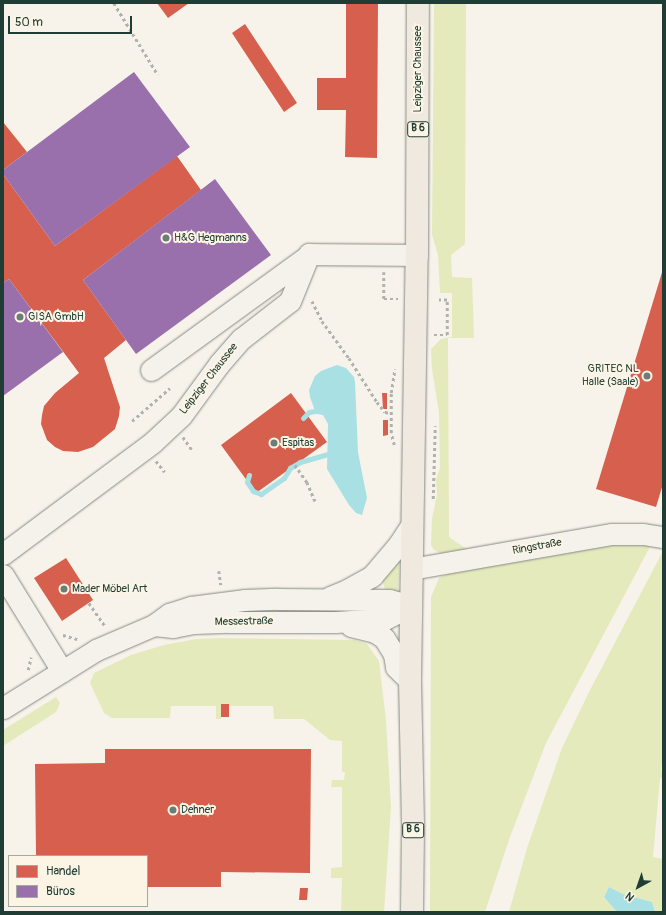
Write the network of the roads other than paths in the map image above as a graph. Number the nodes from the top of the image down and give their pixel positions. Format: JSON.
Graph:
{"nodes":[{"id":1,"x":418,"y":3,"type":"edge"},
{"id":2,"x":309,"y":254,"type":"junction"},
{"id":3,"x":417,"y":255,"type":"junction"},
{"id":4,"x":151,"y":370,"type":"dead end"},
{"id":5,"x":412,"y":524,"type":"junction"},
{"id":6,"x":663,"y":538,"type":"edge"},
{"id":7,"x":3,"y":554,"type":"edge"},
{"id":8,"x":411,"y":568,"type":"junction"},
{"id":9,"x":3,"y":576,"type":"edge"},
{"id":10,"x":322,"y":600,"type":"junction"},
{"id":11,"x":411,"y":606,"type":"junction"},
{"id":12,"x":335,"y":622,"type":"junction"},
{"id":13,"x":154,"y":625,"type":"junction"},
{"id":14,"x":62,"y":671,"type":"junction"},
{"id":15,"x":410,"y":681,"type":"junction"},
{"id":16,"x":3,"y":708,"type":"edge"},
{"id":17,"x":412,"y":912,"type":"edge"}],
"edges":[{"from":1,"to":3,"type":"main road","name":"Leipziger Chaussee","number":"B 6"},
{"from":2,"to":3,"type":"street"},
{"from":2,"to":4,"type":"street"},
{"from":2,"to":7,"type":"street","name":"Leipziger Chaussee"},
{"from":3,"to":5,"type":"main road","name":"Leipziger Chaussee","number":"B 6"},
{"from":5,"to":8,"type":"main road","name":"Leipziger Chaussee","number":"B 6"},
{"from":5,"to":10,"type":"street","name":"Messestraße"},
{"from":6,"to":8,"type":"street","name":"Ringstraße"},
{"from":8,"to":11,"type":"main road","name":"Leipziger Chaussee","number":"B 6"},
{"from":9,"to":14,"type":"street"},
{"from":10,"to":11,"type":"street","name":"Messestraße"},
{"from":10,"to":13,"type":"street","name":"Messestraße"},
{"from":11,"to":12,"type":"street","name":"Messestraße"},
{"from":11,"to":15,"type":"main road","number":"B 6"},
{"from":12,"to":13,"type":"street","name":"Messestraße"},
{"from":12,"to":15,"type":"street","name":"Messestraße"},
{"from":13,"to":14,"type":"street","name":"Messestraße"},
{"from":14,"to":16,"type":"street","name":"Messestraße"},
{"from":15,"to":17,"type":"main road","number":"B 6"}]}
